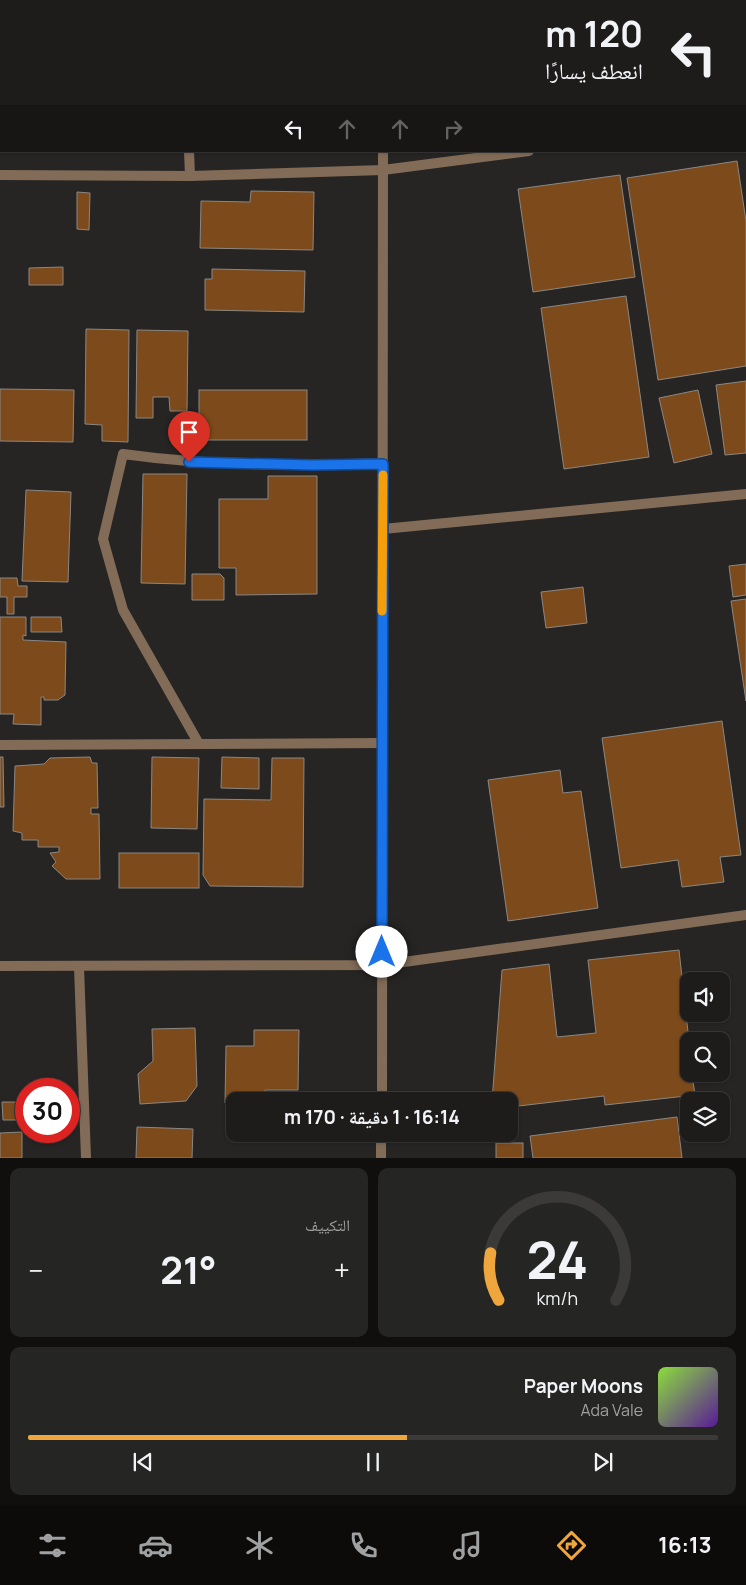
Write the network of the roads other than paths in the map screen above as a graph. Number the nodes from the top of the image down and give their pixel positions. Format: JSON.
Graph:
{"nodes":[{"id":1,"x":189,"y":152,"type":"edge"},
{"id":2,"x":383,"y":152,"type":"edge"},
{"id":3,"x":521,"y":152,"type":"edge"},
{"id":4,"x":383,"y":170,"type":"junction"},
{"id":5,"x":0,"y":175,"type":"edge"},
{"id":6,"x":190,"y":176,"type":"junction"},
{"id":7,"x":383,"y":464,"type":"junction"},
{"id":8,"x":746,"y":494,"type":"edge"},
{"id":9,"x":383,"y":529,"type":"junction"},
{"id":10,"x":382,"y":743,"type":"junction"},
{"id":11,"x":199,"y":744,"type":"junction"},
{"id":12,"x":0,"y":745,"type":"edge"},
{"id":13,"x":746,"y":915,"type":"edge"},
{"id":14,"x":382,"y":965,"type":"junction"},
{"id":15,"x":0,"y":966,"type":"edge"},
{"id":16,"x":79,"y":966,"type":"junction"},
{"id":17,"x":382,"y":1092,"type":"edge"},
{"id":18,"x":382,"y":1142,"type":"edge"},
{"id":19,"x":86,"y":1158,"type":"edge"},
{"id":20,"x":382,"y":1158,"type":"edge"}],
"edges":[{"from":1,"to":6,"type":"street"},
{"from":2,"to":4,"type":"street"},
{"from":3,"to":4,"type":"street"},
{"from":4,"to":6,"type":"street"},
{"from":4,"to":7,"type":"street"},
{"from":5,"to":6,"type":"street"},
{"from":7,"to":9,"type":"street"},
{"from":7,"to":11,"type":"street"},
{"from":8,"to":9,"type":"street"},
{"from":9,"to":10,"type":"street"},
{"from":10,"to":11,"type":"street"},
{"from":10,"to":14,"type":"street"},
{"from":11,"to":12,"type":"street"},
{"from":13,"to":14,"type":"street"},
{"from":14,"to":16,"type":"street"},
{"from":14,"to":17,"type":"street"},
{"from":15,"to":16,"type":"street"},
{"from":16,"to":19,"type":"street"},
{"from":18,"to":20,"type":"street"}]}
